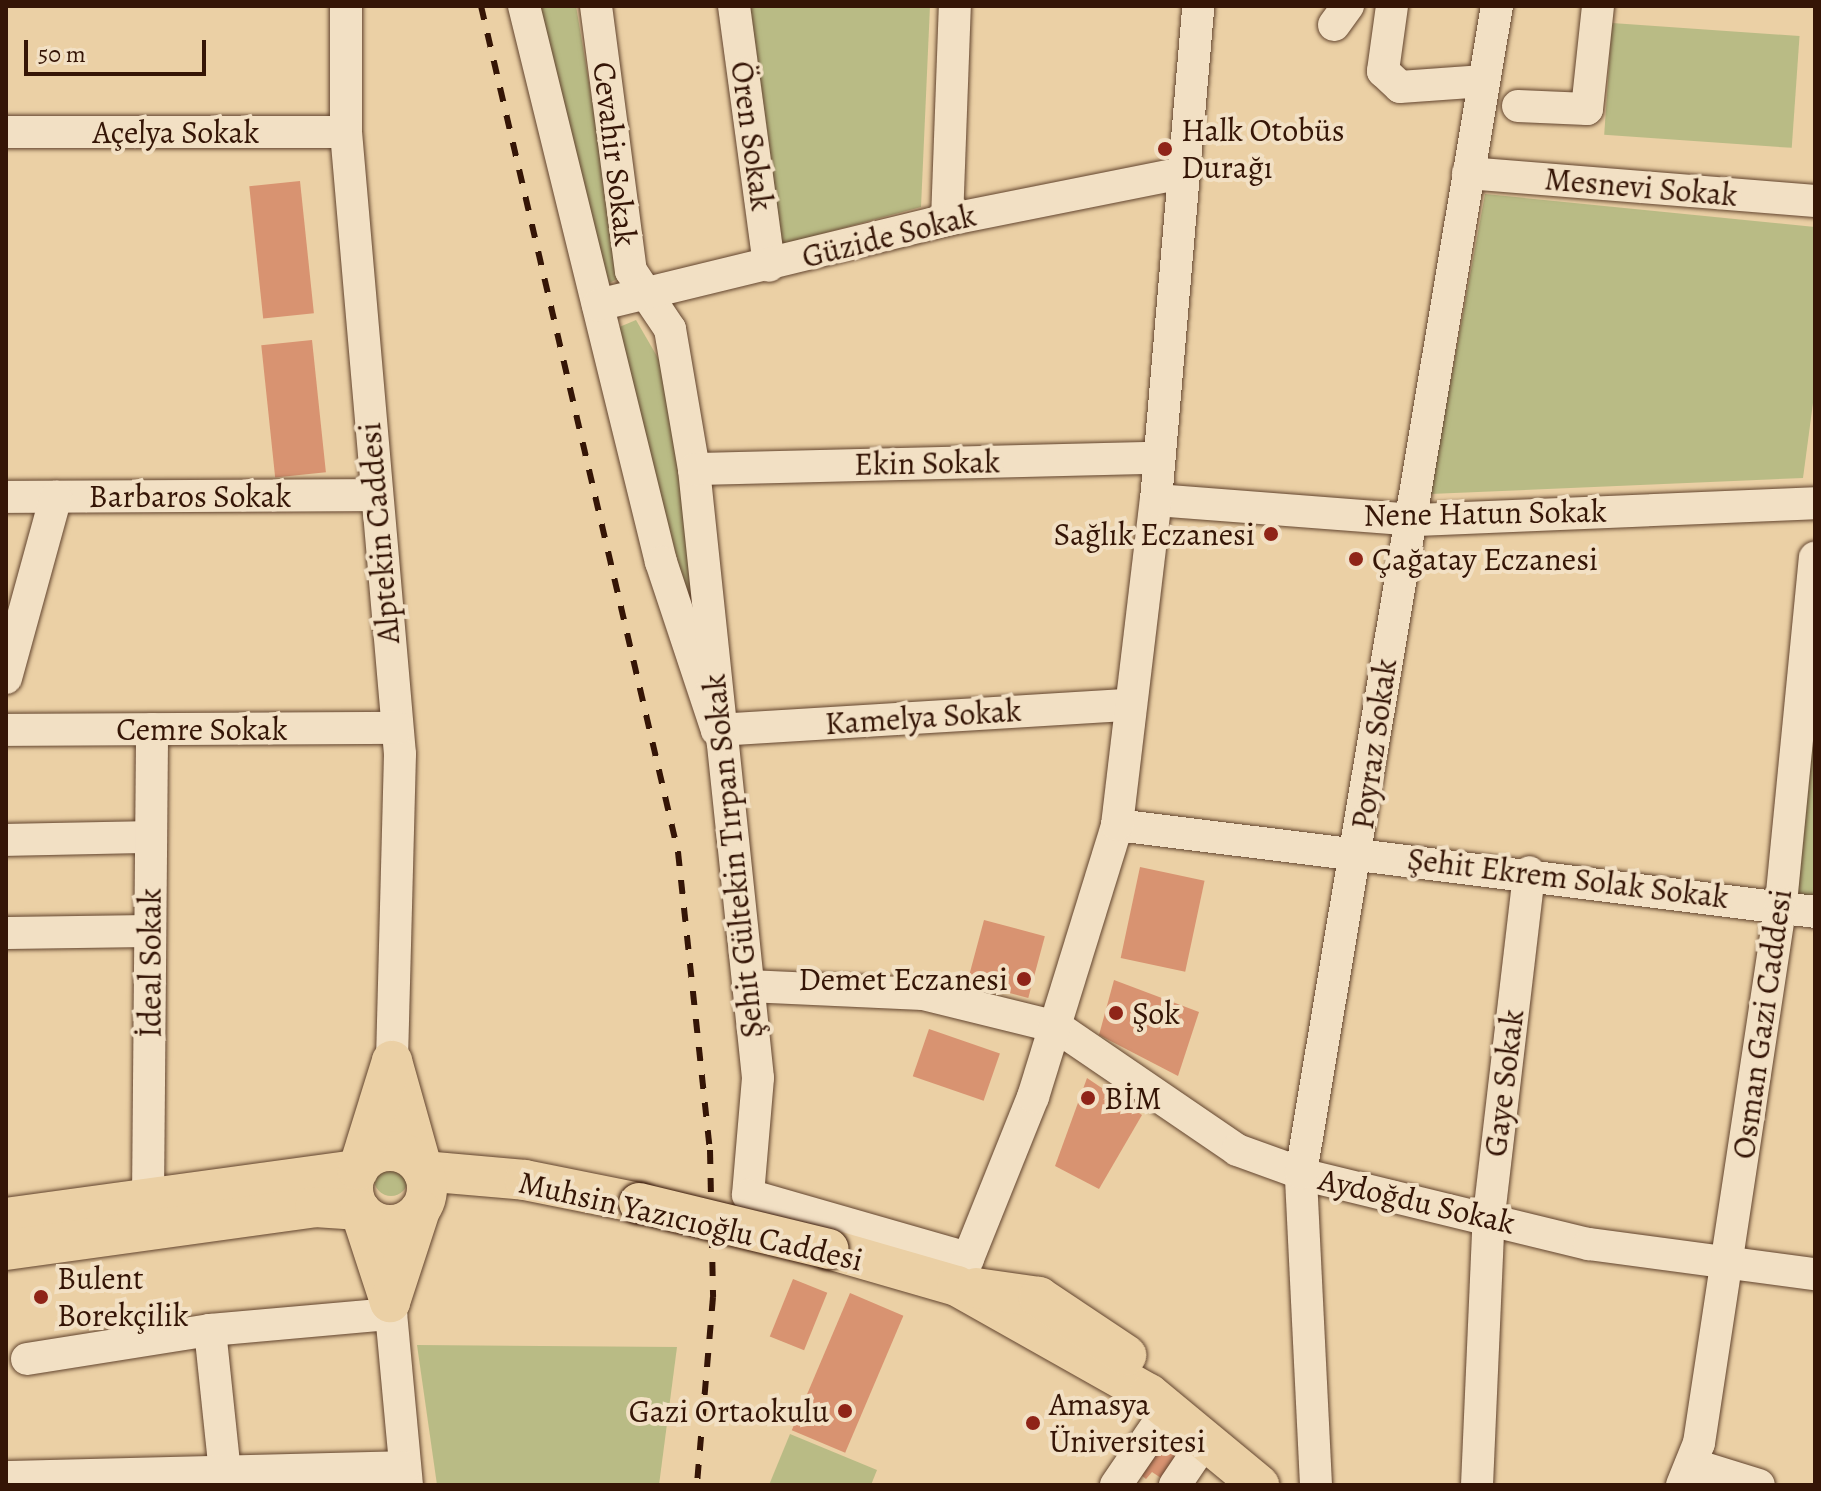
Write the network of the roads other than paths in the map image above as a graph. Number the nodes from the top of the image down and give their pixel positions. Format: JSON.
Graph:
{"nodes":[{"id":1,"x":346,"y":6,"type":"edge"},
{"id":2,"x":524,"y":6,"type":"edge"},
{"id":3,"x":596,"y":6,"type":"edge"},
{"id":4,"x":734,"y":6,"type":"edge"},
{"id":5,"x":955,"y":6,"type":"edge"},
{"id":6,"x":1198,"y":6,"type":"edge"},
{"id":7,"x":1392,"y":6,"type":"edge"},
{"id":8,"x":1497,"y":6,"type":"edge"},
{"id":9,"x":1598,"y":6,"type":"edge"},
{"id":10,"x":1484,"y":81,"type":"junction"},
{"id":11,"x":1518,"y":106,"type":"dead end"},
{"id":12,"x":6,"y":132,"type":"edge"},
{"id":13,"x":346,"y":132,"type":"junction"},
{"id":14,"x":1182,"y":173,"type":"junction"},
{"id":15,"x":1468,"y":173,"type":"junction"},
{"id":16,"x":1815,"y":201,"type":"edge"},
{"id":17,"x":947,"y":220,"type":"junction"},
{"id":18,"x":769,"y":266,"type":"junction"},
{"id":19,"x":649,"y":297,"type":"junction"},
{"id":20,"x":598,"y":305,"type":"junction"},
{"id":21,"x":1159,"y":458,"type":"junction"},
{"id":22,"x":694,"y":469,"type":"junction"},
{"id":23,"x":375,"y":495,"type":"junction"},
{"id":24,"x":6,"y":497,"type":"edge"},
{"id":25,"x":56,"y":497,"type":"junction"},
{"id":26,"x":1156,"y":500,"type":"junction"},
{"id":27,"x":1815,"y":503,"type":"edge"},
{"id":28,"x":1406,"y":519,"type":"junction"},
{"id":29,"x":1815,"y":558,"type":"edge"},
{"id":30,"x":6,"y":678,"type":"edge"},
{"id":31,"x":1129,"y":705,"type":"junction"},
{"id":32,"x":397,"y":728,"type":"junction"},
{"id":33,"x":152,"y":729,"type":"junction"},
{"id":34,"x":6,"y":730,"type":"edge"},
{"id":35,"x":717,"y":730,"type":"junction"},
{"id":36,"x":1117,"y":825,"type":"junction"},
{"id":37,"x":151,"y":837,"type":"junction"},
{"id":38,"x":6,"y":840,"type":"edge"},
{"id":39,"x":1358,"y":852,"type":"junction"},
{"id":40,"x":1529,"y":872,"type":"junction"},
{"id":41,"x":1781,"y":903,"type":"junction"},
{"id":42,"x":1815,"y":912,"type":"edge"},
{"id":43,"x":150,"y":931,"type":"junction"},
{"id":44,"x":6,"y":933,"type":"edge"},
{"id":45,"x":748,"y":986,"type":"junction"},
{"id":46,"x":1057,"y":1027,"type":"junction"},
{"id":47,"x":392,"y":1061,"type":"junction"},
{"id":48,"x":358,"y":1170,"type":"junction"},
{"id":49,"x":1301,"y":1173,"type":"junction"},
{"id":50,"x":421,"y":1191,"type":"junction"},
{"id":51,"x":148,"y":1198,"type":"junction"},
{"id":52,"x":360,"y":1210,"type":"junction"},
{"id":53,"x":1489,"y":1215,"type":"junction"},
{"id":54,"x":6,"y":1218,"type":"edge"},
{"id":55,"x":6,"y":1250,"type":"edge"},
{"id":56,"x":1727,"y":1258,"type":"junction"},
{"id":57,"x":962,"y":1272,"type":"junction"},
{"id":58,"x":1815,"y":1274,"type":"edge"},
{"id":59,"x":390,"y":1308,"type":"junction"},
{"id":60,"x":210,"y":1330,"type":"junction"},
{"id":61,"x":27,"y":1359,"type":"dead end"},
{"id":62,"x":1168,"y":1409,"type":"junction"},
{"id":63,"x":1206,"y":1439,"type":"junction"},
{"id":64,"x":225,"y":1472,"type":"junction"},
{"id":65,"x":1686,"y":1475,"type":"edge"},
{"id":66,"x":406,"y":1476,"type":"edge"},
{"id":67,"x":280,"y":1478,"type":"edge"},
{"id":68,"x":7,"y":1480,"type":"edge"},
{"id":69,"x":1116,"y":1485,"type":"edge"},
{"id":70,"x":1175,"y":1485,"type":"edge"},
{"id":71,"x":1259,"y":1485,"type":"edge"},
{"id":72,"x":1293,"y":1485,"type":"edge"},
{"id":73,"x":1316,"y":1485,"type":"edge"},
{"id":74,"x":1477,"y":1485,"type":"edge"},
{"id":75,"x":1759,"y":1485,"type":"edge"}],
"edges":[{"from":1,"to":13,"type":"street","name":"Alptekin Caddesi"},
{"from":2,"to":20,"type":"street"},
{"from":3,"to":19,"type":"street","name":"Cevahir Sokak"},
{"from":4,"to":18,"type":"street","name":"Ören Sokak"},
{"from":5,"to":17,"type":"street"},
{"from":6,"to":14,"type":"street"},
{"from":7,"to":10,"type":"street"},
{"from":8,"to":10,"type":"street","name":"Poyraz Sokak"},
{"from":9,"to":11,"type":"street"},
{"from":10,"to":15,"type":"street","name":"Poyraz Sokak"},
{"from":12,"to":13,"type":"street","name":"Açelya Sokak"},
{"from":13,"to":23,"type":"street","name":"Alptekin Caddesi"},
{"from":14,"to":17,"type":"street","name":"Güzide Sokak"},
{"from":14,"to":21,"type":"street"},
{"from":15,"to":16,"type":"street","name":"Mesnevi Sokak"},
{"from":15,"to":28,"type":"street","name":"Poyraz Sokak"},
{"from":17,"to":18,"type":"street","name":"Güzide Sokak"},
{"from":18,"to":19,"type":"street","name":"Güzide Sokak"},
{"from":19,"to":20,"type":"street","name":"Güzide Sokak"},
{"from":19,"to":22,"type":"street","name":"Şehit Gültekin Tırpan Sokak"},
{"from":20,"to":35,"type":"street"},
{"from":21,"to":22,"type":"street","name":"Ekin Sokak"},
{"from":21,"to":26,"type":"street"},
{"from":22,"to":35,"type":"street","name":"Şehit Gültekin Tırpan Sokak"},
{"from":23,"to":25,"type":"street","name":"Barbaros Sokak"},
{"from":23,"to":32,"type":"street","name":"Alptekin Caddesi"},
{"from":24,"to":25,"type":"street","name":"Barbaros Sokak"},
{"from":25,"to":30,"type":"street"},
{"from":26,"to":28,"type":"street","name":"Nene Hatun Sokak"},
{"from":26,"to":31,"type":"street"},
{"from":27,"to":28,"type":"street","name":"Nene Hatun Sokak"},
{"from":28,"to":39,"type":"street","name":"Poyraz Sokak"},
{"from":29,"to":41,"type":"street","name":"Osman Gazi Caddesi"},
{"from":31,"to":35,"type":"street","name":"Kamelya Sokak"},
{"from":31,"to":36,"type":"street"},
{"from":32,"to":33,"type":"street","name":"Cemre Sokak"},
{"from":32,"to":47,"type":"street","name":"Alptekin Caddesi"},
{"from":33,"to":34,"type":"street","name":"Cemre Sokak"},
{"from":33,"to":37,"type":"street","name":"İdeal Sokak"},
{"from":35,"to":45,"type":"street","name":"Şehit Gültekin Tırpan Sokak"},
{"from":36,"to":39,"type":"street","name":"Şehit Ekrem Solak Sokak"},
{"from":36,"to":46,"type":"street"},
{"from":37,"to":38,"type":"street"},
{"from":37,"to":43,"type":"street","name":"İdeal Sokak"},
{"from":39,"to":40,"type":"street","name":"Şehit Ekrem Solak Sokak"},
{"from":39,"to":49,"type":"street","name":"Poyraz Sokak"},
{"from":40,"to":41,"type":"street","name":"Şehit Ekrem Solak Sokak"},
{"from":40,"to":53,"type":"street","name":"Gaye Sokak"},
{"from":41,"to":42,"type":"street","name":"Şehit Ekrem Solak Sokak"},
{"from":41,"to":56,"type":"street","name":"Osman Gazi Caddesi"},
{"from":43,"to":44,"type":"street"},
{"from":43,"to":51,"type":"street","name":"İdeal Sokak"},
{"from":45,"to":46,"type":"street"},
{"from":45,"to":57,"type":"street","name":"Şehit Gültekin Tırpan Sokak"},
{"from":46,"to":49,"type":"street","name":"Aydoğdu Sokak"},
{"from":46,"to":57,"type":"street"},
{"from":47,"to":48,"type":"main road"},
{"from":47,"to":50,"type":"main road"},
{"from":48,"to":50,"type":"main road"},
{"from":48,"to":51,"type":"main road"},
{"from":48,"to":52,"type":"main road"},
{"from":49,"to":53,"type":"street","name":"Aydoğdu Sokak"},
{"from":49,"to":73,"type":"street","name":"Poyraz Sokak"},
{"from":50,"to":52,"type":"main road"},
{"from":50,"to":57,"type":"main road","name":"Muhsin Yazıcıoğlu Caddesi","bridge":true},
{"from":50,"to":59,"type":"main road"},
{"from":51,"to":54,"type":"main road"},
{"from":52,"to":55,"type":"main road"},
{"from":52,"to":59,"type":"main road"},
{"from":53,"to":56,"type":"street","name":"Aydoğdu Sokak"},
{"from":53,"to":74,"type":"street","name":"Gaye Sokak"},
{"from":56,"to":58,"type":"street","name":"Aydoğdu Sokak"},
{"from":56,"to":65,"type":"street","name":"Osman Gazi Caddesi"},
{"from":57,"to":62,"type":"main road","name":"Muhsin Yazıcıoğlu Caddesi"},
{"from":57,"to":72,"type":"main road","name":"Muhsin Yazıcıoğlu Caddesi"},
{"from":59,"to":60,"type":"street"},
{"from":59,"to":66,"type":"street"},
{"from":60,"to":61,"type":"street"},
{"from":60,"to":64,"type":"street"},
{"from":62,"to":63,"type":"main road","name":"Muhsin Yazıcıoğlu Caddesi"},
{"from":62,"to":69,"type":"street"},
{"from":63,"to":70,"type":"street"},
{"from":63,"to":71,"type":"main road","name":"Muhsin Yazıcıoğlu Caddesi"},
{"from":64,"to":67,"type":"street"},
{"from":64,"to":68,"type":"street"},
{"from":65,"to":75,"type":"street"},
{"from":66,"to":67,"type":"street"}]}
